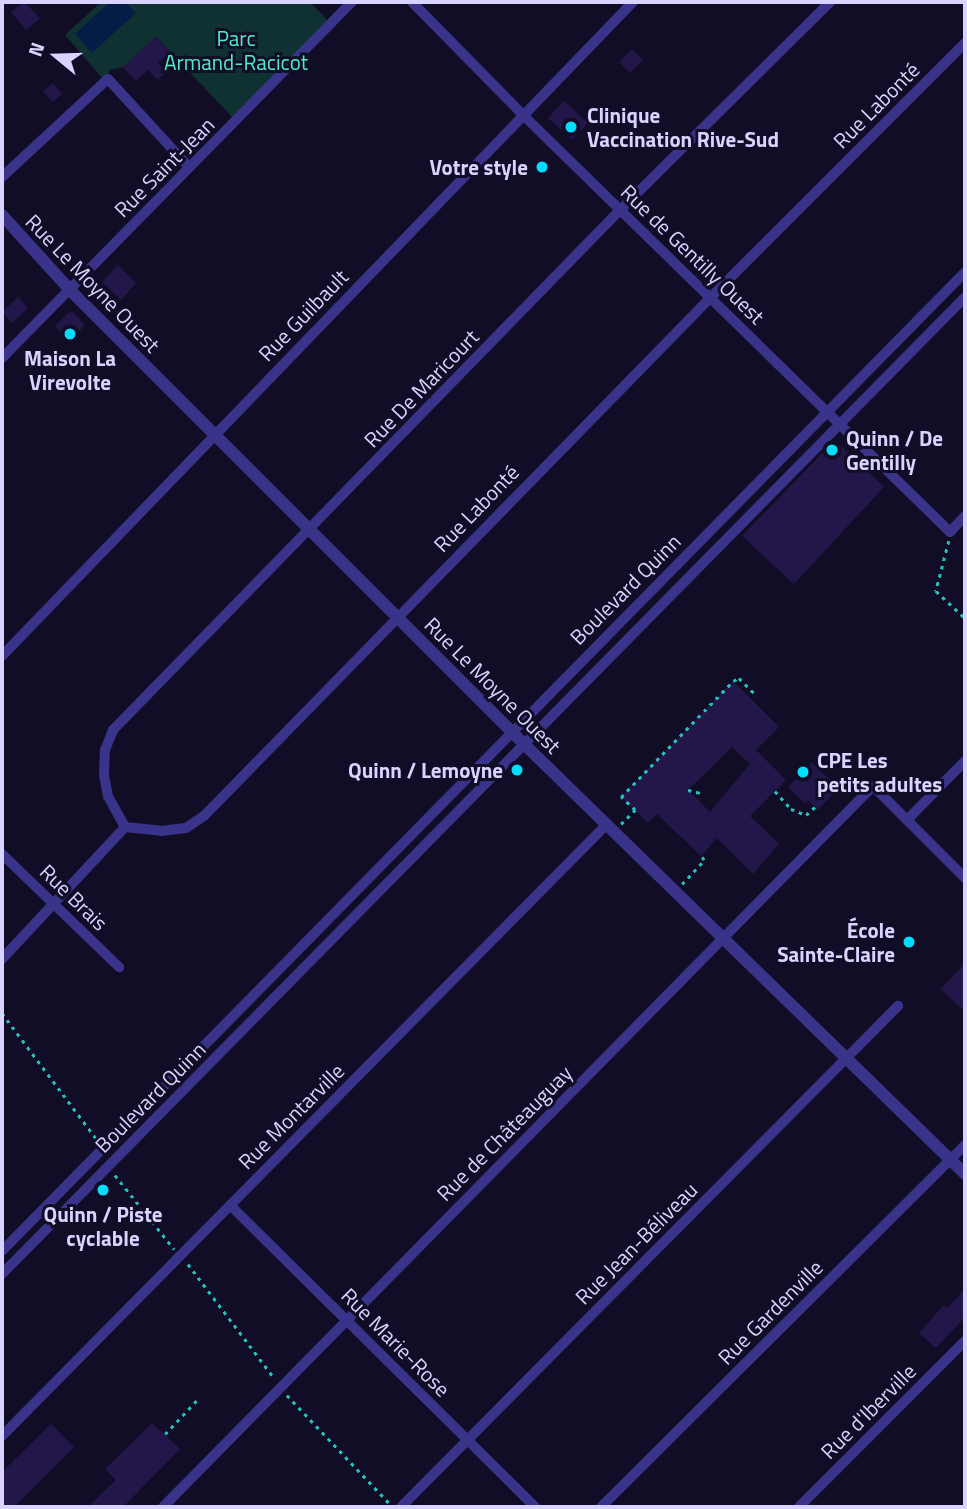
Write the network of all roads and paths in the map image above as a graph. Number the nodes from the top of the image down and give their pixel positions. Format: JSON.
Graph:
{"nodes":[{"id":1,"x":352,"y":2,"type":"edge"},
{"id":2,"x":412,"y":2,"type":"edge"},
{"id":3,"x":633,"y":2,"type":"edge"},
{"id":4,"x":830,"y":2,"type":"edge"},
{"id":5,"x":965,"y":43,"type":"edge"},
{"id":6,"x":523,"y":115,"type":"junction"},
{"id":7,"x":189,"y":167,"type":"junction"},
{"id":8,"x":2,"y":177,"type":"edge"},
{"id":9,"x":620,"y":211,"type":"junction"},
{"id":10,"x":2,"y":215,"type":"edge"},
{"id":11,"x":965,"y":272,"type":"edge"},
{"id":12,"x":70,"y":290,"type":"junction"},
{"id":13,"x":711,"y":297,"type":"junction"},
{"id":14,"x":965,"y":297,"type":"edge"},
{"id":15,"x":2,"y":358,"type":"edge"},
{"id":16,"x":828,"y":411,"type":"junction"},
{"id":17,"x":840,"y":424,"type":"junction"},
{"id":18,"x":214,"y":435,"type":"junction"},
{"id":19,"x":965,"y":516,"type":"edge"},
{"id":20,"x":310,"y":530,"type":"junction"},
{"id":21,"x":950,"y":532,"type":"junction"},
{"id":22,"x":397,"y":616,"type":"junction"},
{"id":23,"x":965,"y":618,"type":"edge"},
{"id":24,"x":2,"y":656,"type":"edge"},
{"id":25,"x":754,"y":693,"type":"dead end"},
{"id":26,"x":512,"y":732,"type":"junction"},
{"id":27,"x":524,"y":744,"type":"junction"},
{"id":28,"x":965,"y":761,"type":"edge"},
{"id":29,"x":845,"y":781,"type":"dead end"},
{"id":30,"x":839,"y":789,"type":"dead end"},
{"id":31,"x":688,"y":790,"type":"dead end"},
{"id":32,"x":775,"y":791,"type":"dead end"},
{"id":33,"x":701,"y":793,"type":"dead end"},
{"id":34,"x":816,"y":807,"type":"dead end"},
{"id":35,"x":907,"y":820,"type":"junction"},
{"id":36,"x":125,"y":827,"type":"junction"},
{"id":37,"x":610,"y":828,"type":"junction"},
{"id":38,"x":2,"y":854,"type":"edge"},
{"id":39,"x":701,"y":856,"type":"dead end"},
{"id":40,"x":965,"y":878,"type":"edge"},
{"id":41,"x":674,"y":891,"type":"junction"},
{"id":42,"x":53,"y":904,"type":"junction"},
{"id":43,"x":313,"y":933,"type":"junction"},
{"id":44,"x":723,"y":939,"type":"junction"},
{"id":45,"x":326,"y":946,"type":"junction"},
{"id":46,"x":2,"y":959,"type":"edge"},
{"id":47,"x":119,"y":967,"type":"dead end"},
{"id":48,"x":898,"y":1006,"type":"dead end"},
{"id":49,"x":2,"y":1013,"type":"edge"},
{"id":50,"x":846,"y":1059,"type":"junction"},
{"id":51,"x":100,"y":1144,"type":"dead end"},
{"id":52,"x":965,"y":1145,"type":"edge"},
{"id":53,"x":951,"y":1159,"type":"junction"},
{"id":54,"x":111,"y":1170,"type":"dead end"},
{"id":55,"x":965,"y":1174,"type":"edge"},
{"id":56,"x":230,"y":1205,"type":"junction"},
{"id":57,"x":174,"y":1249,"type":"dead end"},
{"id":58,"x":2,"y":1251,"type":"edge"},
{"id":59,"x":185,"y":1261,"type":"dead end"},
{"id":60,"x":2,"y":1274,"type":"edge"},
{"id":61,"x":347,"y":1321,"type":"junction"},
{"id":62,"x":965,"y":1341,"type":"edge"},
{"id":63,"x":275,"y":1379,"type":"dead end"},
{"id":64,"x":289,"y":1398,"type":"dead end"},
{"id":65,"x":198,"y":1399,"type":"dead end"},
{"id":66,"x":165,"y":1434,"type":"dead end"},
{"id":67,"x":2,"y":1436,"type":"edge"},
{"id":68,"x":467,"y":1440,"type":"junction"},
{"id":69,"x":389,"y":1503,"type":"dead end"},
{"id":70,"x":163,"y":1507,"type":"edge"},
{"id":71,"x":401,"y":1507,"type":"edge"},
{"id":72,"x":535,"y":1507,"type":"edge"},
{"id":73,"x":601,"y":1507,"type":"edge"},
{"id":74,"x":799,"y":1507,"type":"edge"}],
"edges":[{"from":1,"to":7,"type":"street","name":"Rue Saint-Jean"},
{"from":2,"to":6,"type":"street","name":"Rue de Gentilly Ouest"},
{"from":3,"to":6,"type":"street","name":"Rue Guilbault"},
{"from":4,"to":9,"type":"street","name":"Rue De Maricourt"},
{"from":5,"to":13,"type":"street","name":"Rue Labonté"},
{"from":6,"to":9,"type":"street","name":"Rue de Gentilly Ouest"},
{"from":6,"to":18,"type":"street","name":"Rue Guilbault"},
{"from":7,"to":8,"type":"street"},
{"from":7,"to":12,"type":"street","name":"Rue Saint-Jean"},
{"from":9,"to":13,"type":"street","name":"Rue de Gentilly Ouest"},
{"from":9,"to":20,"type":"street","name":"Rue De Maricourt"},
{"from":10,"to":12,"type":"street","name":"Rue Le Moyne Ouest"},
{"from":11,"to":16,"type":"street","name":"Boulevard Quinn"},
{"from":12,"to":15,"type":"street","name":"Rue Saint-Jean"},
{"from":12,"to":18,"type":"street","name":"Rue Le Moyne Ouest"},
{"from":13,"to":16,"type":"street","name":"Rue de Gentilly Ouest"},
{"from":13,"to":22,"type":"street","name":"Rue Labonté"},
{"from":14,"to":17,"type":"street","name":"Boulevard Quinn"},
{"from":16,"to":17,"type":"street","name":"Rue de Gentilly Ouest"},
{"from":16,"to":26,"type":"street","name":"Boulevard Quinn"},
{"from":17,"to":21,"type":"street","name":"Rue de Gentilly Ouest"},
{"from":17,"to":27,"type":"street","name":"Boulevard Quinn"},
{"from":18,"to":20,"type":"street","name":"Rue Le Moyne Ouest"},
{"from":18,"to":24,"type":"street","name":"Rue Guilbault"},
{"from":19,"to":21,"type":"street"},
{"from":20,"to":22,"type":"street","name":"Rue Le Moyne Ouest"},
{"from":20,"to":36,"type":"street","name":"Rue De Maricourt"},
{"from":21,"to":23,"type":"path"},
{"from":22,"to":26,"type":"street","name":"Rue Le Moyne Ouest"},
{"from":22,"to":36,"type":"street","name":"Rue Labonté"},
{"from":25,"to":37,"type":"path"},
{"from":26,"to":27,"type":"street","name":"Rue Le Moyne Ouest"},
{"from":26,"to":43,"type":"street","name":"Boulevard Quinn"},
{"from":27,"to":37,"type":"street","name":"Rue Le Moyne Ouest"},
{"from":27,"to":45,"type":"street","name":"Boulevard Quinn"},
{"from":28,"to":35,"type":"street"},
{"from":29,"to":30,"type":"path"},
{"from":31,"to":33,"type":"path"},
{"from":32,"to":34,"type":"path"},
{"from":35,"to":40,"type":"street"},
{"from":35,"to":44,"type":"street","name":"Rue de Châteauguay"},
{"from":36,"to":42,"type":"street"},
{"from":37,"to":41,"type":"street","name":"Rue Le Moyne Ouest"},
{"from":37,"to":56,"type":"street","name":"Rue Montarville"},
{"from":38,"to":42,"type":"street","name":"Rue Brais"},
{"from":39,"to":41,"type":"path"},
{"from":41,"to":44,"type":"street","name":"Rue Le Moyne Ouest"},
{"from":42,"to":46,"type":"street"},
{"from":42,"to":47,"type":"street","name":"Rue Brais"},
{"from":43,"to":45,"type":"street"},
{"from":43,"to":58,"type":"street","name":"Boulevard Quinn"},
{"from":44,"to":50,"type":"street","name":"Rue Le Moyne Ouest"},
{"from":44,"to":61,"type":"street","name":"Rue de Châteauguay"},
{"from":45,"to":60,"type":"street","name":"Boulevard Quinn"},
{"from":48,"to":50,"type":"street","name":"Rue Jean-Béliveau"},
{"from":49,"to":51,"type":"path"},
{"from":50,"to":53,"type":"street","name":"Rue Le Moyne Ouest"},
{"from":50,"to":68,"type":"street","name":"Rue Jean-Béliveau"},
{"from":52,"to":53,"type":"street","name":"Rue Gardenville"},
{"from":53,"to":55,"type":"street","name":"Rue Le Moyne Ouest"},
{"from":53,"to":73,"type":"street","name":"Rue Gardenville"},
{"from":54,"to":57,"type":"path"},
{"from":56,"to":61,"type":"street","name":"Rue Marie-Rose"},
{"from":56,"to":67,"type":"street","name":"Rue Montarville"},
{"from":59,"to":63,"type":"path"},
{"from":61,"to":68,"type":"street","name":"Rue Marie-Rose"},
{"from":61,"to":70,"type":"street","name":"Rue de Châteauguay"},
{"from":62,"to":74,"type":"street","name":"Rue d'Iberville"},
{"from":64,"to":69,"type":"path"},
{"from":65,"to":66,"type":"path"},
{"from":68,"to":71,"type":"street","name":"Rue Jean-Béliveau"},
{"from":68,"to":72,"type":"street","name":"Rue Marie-Rose"}]}
